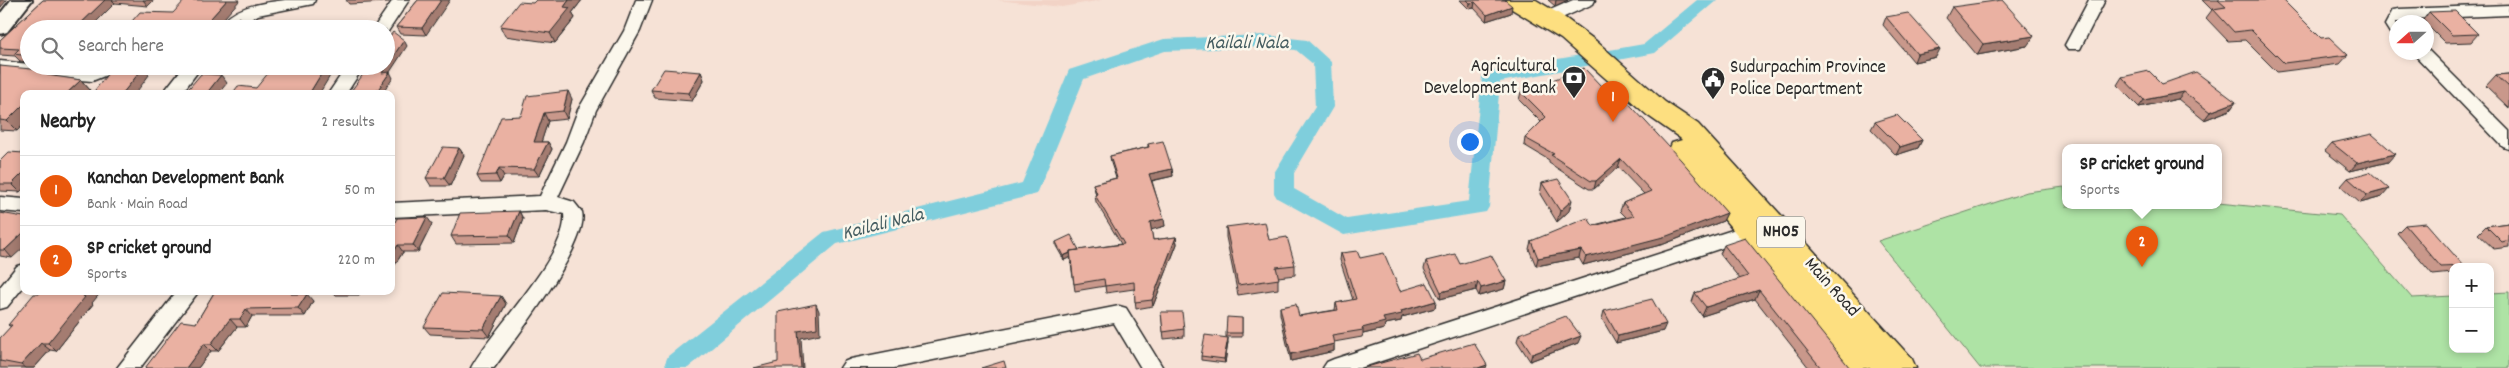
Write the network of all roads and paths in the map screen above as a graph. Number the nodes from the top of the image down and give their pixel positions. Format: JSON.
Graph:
{"nodes":[{"id":1,"x":22,"y":0,"type":"edge"},
{"id":2,"x":307,"y":0,"type":"edge"},
{"id":3,"x":401,"y":0,"type":"edge"},
{"id":4,"x":644,"y":0,"type":"edge"},
{"id":5,"x":1587,"y":0,"type":"edge"},
{"id":6,"x":2097,"y":0,"type":"edge"},
{"id":7,"x":2499,"y":0,"type":"edge"},
{"id":8,"x":1535,"y":9,"type":"edge"},
{"id":9,"x":2509,"y":11,"type":"edge"},
{"id":10,"x":2398,"y":15,"type":"edge"},
{"id":11,"x":236,"y":20,"type":"edge"},
{"id":12,"x":388,"y":20,"type":"edge"},
{"id":13,"x":0,"y":27,"type":"edge"},
{"id":14,"x":2074,"y":45,"type":"dead end"},
{"id":15,"x":2428,"y":60,"type":"edge"},
{"id":16,"x":0,"y":67,"type":"edge"},
{"id":17,"x":20,"y":69,"type":"edge"},
{"id":18,"x":187,"y":75,"type":"edge"},
{"id":19,"x":350,"y":75,"type":"edge"},
{"id":20,"x":174,"y":90,"type":"edge"},
{"id":21,"x":341,"y":90,"type":"edge"},
{"id":22,"x":1653,"y":106,"type":"junction"},
{"id":23,"x":2509,"y":142,"type":"edge"},
{"id":24,"x":546,"y":203,"type":"junction"},
{"id":25,"x":0,"y":204,"type":"edge"},
{"id":26,"x":20,"y":206,"type":"edge"},
{"id":27,"x":395,"y":210,"type":"edge"},
{"id":28,"x":1751,"y":231,"type":"junction"},
{"id":29,"x":20,"y":277,"type":"edge"},
{"id":30,"x":186,"y":295,"type":"edge"},
{"id":31,"x":0,"y":301,"type":"edge"},
{"id":32,"x":128,"y":368,"type":"edge"},
{"id":33,"x":482,"y":368,"type":"edge"},
{"id":34,"x":851,"y":368,"type":"edge"},
{"id":35,"x":1152,"y":368,"type":"edge"},
{"id":36,"x":1334,"y":368,"type":"edge"},
{"id":37,"x":1867,"y":368,"type":"edge"},
{"id":38,"x":1901,"y":368,"type":"edge"}],
"edges":[{"from":1,"to":13,"type":"street"},
{"from":2,"to":11,"type":"street"},
{"from":3,"to":12,"type":"street"},
{"from":4,"to":24,"type":"street"},
{"from":5,"to":8,"type":"street"},
{"from":6,"to":14,"type":"street"},
{"from":7,"to":9,"type":"street"},
{"from":8,"to":22,"type":"main road","name":"Main Road","number":"NH05"},
{"from":9,"to":10,"type":"street"},
{"from":15,"to":23,"type":"street"},
{"from":16,"to":17,"type":"street"},
{"from":18,"to":20,"type":"street"},
{"from":19,"to":21,"type":"street"},
{"from":22,"to":28,"type":"main road","name":"Main Road","number":"NH05"},
{"from":22,"to":38,"type":"main road","name":"Main Road","number":"NH05"},
{"from":24,"to":27,"type":"street"},
{"from":24,"to":33,"type":"street"},
{"from":25,"to":26,"type":"street"},
{"from":28,"to":36,"type":"street"},
{"from":28,"to":37,"type":"main road","name":"Main Road","number":"NH05"},
{"from":29,"to":31,"type":"street"},
{"from":30,"to":32,"type":"street"},
{"from":34,"to":35,"type":"street"}]}
